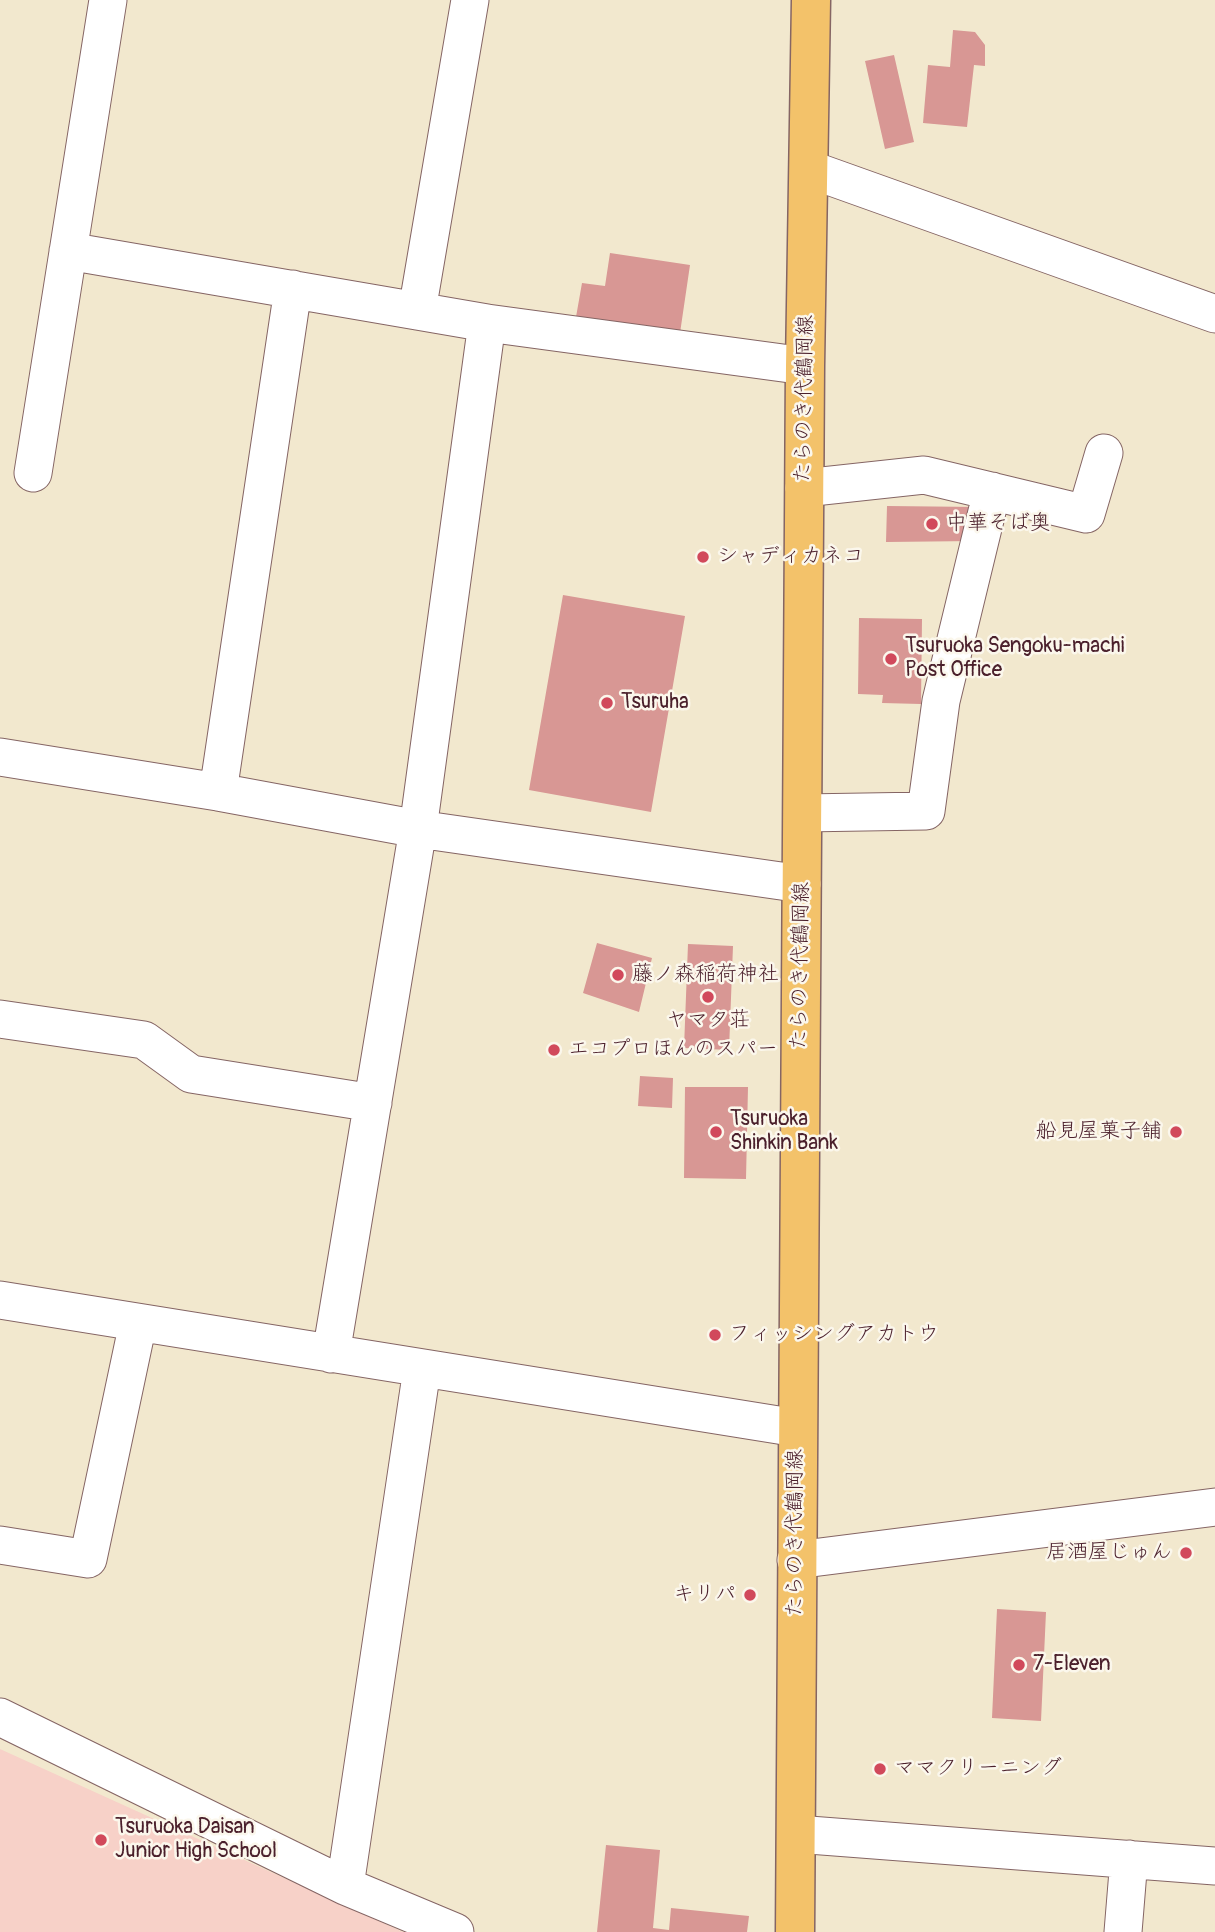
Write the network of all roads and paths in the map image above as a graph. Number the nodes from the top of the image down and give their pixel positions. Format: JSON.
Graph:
{"nodes":[{"id":1,"x":108,"y":0,"type":"edge"},
{"id":2,"x":470,"y":0,"type":"edge"},
{"id":3,"x":811,"y":0,"type":"edge"},
{"id":4,"x":810,"y":169,"type":"junction"},
{"id":5,"x":68,"y":251,"type":"junction"},
{"id":6,"x":293,"y":289,"type":"junction"},
{"id":7,"x":417,"y":311,"type":"junction"},
{"id":8,"x":1215,"y":314,"type":"edge"},
{"id":9,"x":487,"y":323,"type":"junction"},
{"id":10,"x":805,"y":366,"type":"junction"},
{"id":11,"x":1104,"y":453,"type":"dead end"},
{"id":12,"x":33,"y":473,"type":"dead end"},
{"id":13,"x":804,"y":488,"type":"junction"},
{"id":14,"x":992,"y":491,"type":"junction"},
{"id":15,"x":0,"y":757,"type":"edge"},
{"id":16,"x":218,"y":792,"type":"junction"},
{"id":17,"x":803,"y":813,"type":"junction"},
{"id":18,"x":418,"y":829,"type":"junction"},
{"id":19,"x":802,"y":884,"type":"junction"},
{"id":20,"x":0,"y":1019,"type":"edge"},
{"id":21,"x":373,"y":1103,"type":"junction"},
{"id":22,"x":0,"y":1300,"type":"edge"},
{"id":23,"x":138,"y":1323,"type":"junction"},
{"id":24,"x":331,"y":1354,"type":"junction"},
{"id":25,"x":422,"y":1369,"type":"junction"},
{"id":26,"x":797,"y":1428,"type":"junction"},
{"id":27,"x":1215,"y":1507,"type":"edge"},
{"id":28,"x":0,"y":1545,"type":"edge"},
{"id":29,"x":796,"y":1560,"type":"junction"},
{"id":30,"x":0,"y":1717,"type":"edge"},
{"id":31,"x":796,"y":1834,"type":"junction"},
{"id":32,"x":1129,"y":1859,"type":"junction"},
{"id":33,"x":1215,"y":1866,"type":"edge"},
{"id":34,"x":345,"y":1886,"type":"junction"},
{"id":35,"x":454,"y":1932,"type":"edge"},
{"id":36,"x":795,"y":1932,"type":"edge"},
{"id":37,"x":1123,"y":1932,"type":"edge"}],
"edges":[{"from":1,"to":5,"type":"street"},
{"from":2,"to":7,"type":"street"},
{"from":3,"to":4,"type":"main road","name":"たらのき代鶴岡線"},
{"from":4,"to":8,"type":"street"},
{"from":4,"to":10,"type":"main road","name":"たらのき代鶴岡線"},
{"from":5,"to":6,"type":"street"},
{"from":5,"to":12,"type":"street"},
{"from":6,"to":7,"type":"street"},
{"from":6,"to":16,"type":"street"},
{"from":7,"to":9,"type":"street"},
{"from":9,"to":10,"type":"street"},
{"from":9,"to":18,"type":"street"},
{"from":10,"to":13,"type":"main road","name":"たらのき代鶴岡線"},
{"from":11,"to":14,"type":"street"},
{"from":13,"to":14,"type":"street"},
{"from":13,"to":17,"type":"main road","name":"たらのき代鶴岡線"},
{"from":14,"to":17,"type":"street"},
{"from":15,"to":16,"type":"street"},
{"from":16,"to":18,"type":"street"},
{"from":17,"to":19,"type":"main road","name":"たらのき代鶴岡線"},
{"from":18,"to":19,"type":"street"},
{"from":18,"to":21,"type":"street"},
{"from":19,"to":26,"type":"main road","name":"たらのき代鶴岡線"},
{"from":20,"to":21,"type":"street"},
{"from":21,"to":24,"type":"street"},
{"from":22,"to":23,"type":"street"},
{"from":23,"to":24,"type":"street"},
{"from":23,"to":28,"type":"street"},
{"from":24,"to":25,"type":"street"},
{"from":25,"to":26,"type":"street"},
{"from":25,"to":34,"type":"street"},
{"from":26,"to":29,"type":"main road","name":"たらのき代鶴岡線"},
{"from":27,"to":29,"type":"street"},
{"from":29,"to":31,"type":"main road","name":"たらのき代鶴岡線"},
{"from":30,"to":34,"type":"street"},
{"from":31,"to":32,"type":"street"},
{"from":31,"to":36,"type":"main road","name":"たらのき代鶴岡線"},
{"from":32,"to":33,"type":"street"},
{"from":32,"to":37,"type":"street"},
{"from":34,"to":35,"type":"street"}]}
